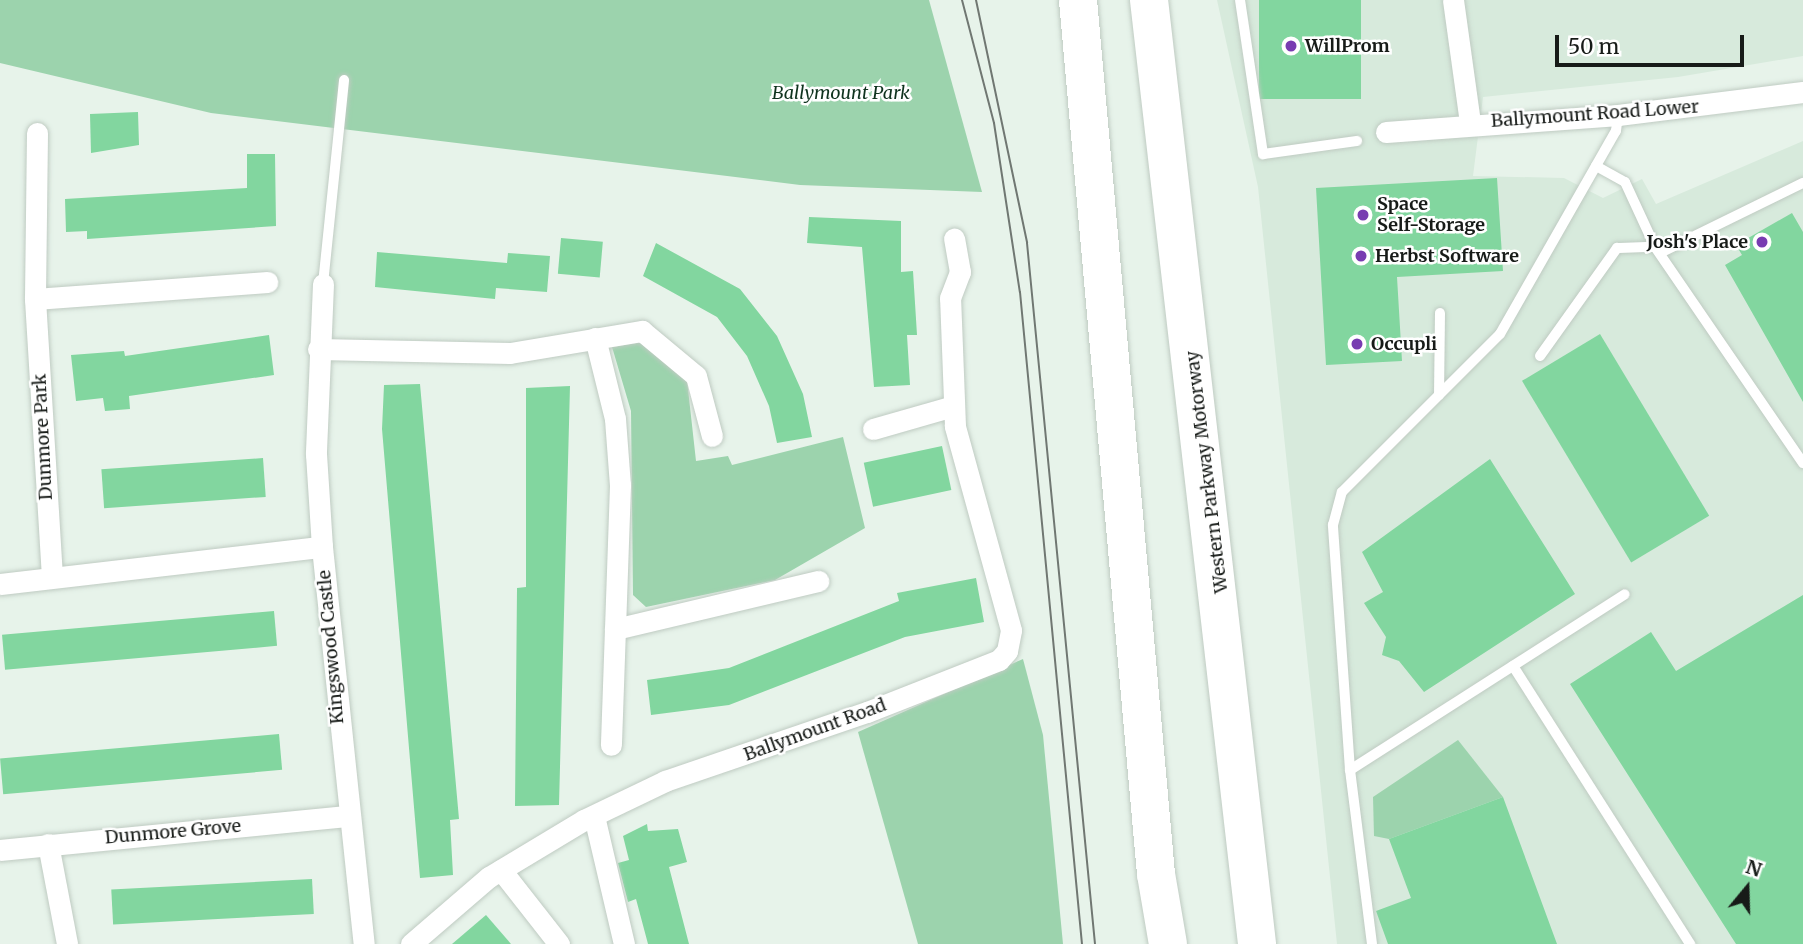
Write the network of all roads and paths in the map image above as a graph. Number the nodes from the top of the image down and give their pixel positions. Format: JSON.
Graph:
{"nodes":[{"id":1,"x":1078,"y":0,"type":"edge"},
{"id":2,"x":1149,"y":0,"type":"edge"},
{"id":3,"x":1240,"y":0,"type":"edge"},
{"id":4,"x":1453,"y":0,"type":"edge"},
{"id":5,"x":344,"y":80,"type":"dead end"},
{"id":6,"x":1803,"y":92,"type":"edge"},
{"id":7,"x":1618,"y":115,"type":"junction"},
{"id":8,"x":1470,"y":123,"type":"junction"},
{"id":9,"x":1386,"y":132,"type":"dead end"},
{"id":10,"x":37,"y":133,"type":"dead end"},
{"id":11,"x":1357,"y":141,"type":"dead end"},
{"id":12,"x":1596,"y":166,"type":"junction"},
{"id":13,"x":1803,"y":183,"type":"edge"},
{"id":14,"x":954,"y":239,"type":"dead end"},
{"id":15,"x":1660,"y":249,"type":"junction"},
{"id":16,"x":267,"y":282,"type":"dead end"},
{"id":17,"x":323,"y":284,"type":"joint"},
{"id":18,"x":35,"y":299,"type":"junction"},
{"id":19,"x":1440,"y":313,"type":"dead end"},
{"id":20,"x":595,"y":338,"type":"junction"},
{"id":21,"x":318,"y":349,"type":"junction"},
{"id":22,"x":1540,"y":356,"type":"dead end"},
{"id":23,"x":1439,"y":395,"type":"junction"},
{"id":24,"x":953,"y":406,"type":"junction"},
{"id":25,"x":873,"y":429,"type":"dead end"},
{"id":26,"x":712,"y":436,"type":"dead end"},
{"id":27,"x":1802,"y":460,"type":"edge"},
{"id":28,"x":322,"y":547,"type":"junction"},
{"id":29,"x":52,"y":574,"type":"junction"},
{"id":30,"x":818,"y":580,"type":"dead end"},
{"id":31,"x":0,"y":584,"type":"edge"},
{"id":32,"x":1625,"y":594,"type":"dead end"},
{"id":33,"x":615,"y":629,"type":"junction"},
{"id":34,"x":1513,"y":666,"type":"junction"},
{"id":35,"x":611,"y":745,"type":"dead end"},
{"id":36,"x":1350,"y":769,"type":"junction"},
{"id":37,"x":346,"y":816,"type":"junction"},
{"id":38,"x":594,"y":816,"type":"junction"},
{"id":39,"x":48,"y":844,"type":"junction"},
{"id":40,"x":0,"y":850,"type":"edge"},
{"id":41,"x":501,"y":870,"type":"junction"},
{"id":42,"x":1156,"y":874,"type":"junction"},
{"id":43,"x":67,"y":944,"type":"edge"},
{"id":44,"x":364,"y":944,"type":"edge"},
{"id":45,"x":411,"y":944,"type":"edge"},
{"id":46,"x":559,"y":944,"type":"edge"},
{"id":47,"x":624,"y":944,"type":"edge"},
{"id":48,"x":1146,"y":944,"type":"edge"},
{"id":49,"x":1168,"y":944,"type":"edge"},
{"id":50,"x":1257,"y":944,"type":"edge"},
{"id":51,"x":1372,"y":944,"type":"edge"},
{"id":52,"x":1690,"y":944,"type":"edge"}],
"edges":[{"from":1,"to":42,"type":"highway"},
{"from":2,"to":50,"type":"highway","name":"Western Parkway Motorway"},
{"from":3,"to":11,"type":"lane"},
{"from":4,"to":8,"type":"street"},
{"from":5,"to":17,"type":"lane"},
{"from":6,"to":7,"type":"street","name":"Ballymount Road Lower"},
{"from":7,"to":8,"type":"street","name":"Ballymount Road Lower"},
{"from":7,"to":12,"type":"lane"},
{"from":8,"to":9,"type":"street","name":"Ballymount Road Lower"},
{"from":10,"to":18,"type":"street","name":"Dunmore Park"},
{"from":12,"to":15,"type":"lane"},
{"from":12,"to":23,"type":"lane"},
{"from":13,"to":15,"type":"lane"},
{"from":14,"to":24,"type":"street","name":"Ballymount Road"},
{"from":15,"to":22,"type":"lane"},
{"from":15,"to":27,"type":"lane"},
{"from":16,"to":18,"type":"street"},
{"from":17,"to":21,"type":"street","name":"Kingswood Castle"},
{"from":18,"to":29,"type":"street","name":"Dunmore Park"},
{"from":19,"to":23,"type":"lane"},
{"from":20,"to":21,"type":"street"},
{"from":20,"to":26,"type":"street"},
{"from":20,"to":33,"type":"street"},
{"from":21,"to":28,"type":"street","name":"Kingswood Castle"},
{"from":23,"to":36,"type":"lane"},
{"from":24,"to":25,"type":"street"},
{"from":24,"to":38,"type":"street","name":"Ballymount Road"},
{"from":28,"to":29,"type":"street"},
{"from":28,"to":37,"type":"street","name":"Kingswood Castle"},
{"from":29,"to":31,"type":"street"},
{"from":30,"to":33,"type":"street"},
{"from":32,"to":34,"type":"lane"},
{"from":33,"to":35,"type":"street"},
{"from":34,"to":36,"type":"lane"},
{"from":34,"to":52,"type":"lane"},
{"from":36,"to":51,"type":"lane"},
{"from":37,"to":39,"type":"street","name":"Dunmore Grove"},
{"from":37,"to":44,"type":"street","name":"Kingswood Castle"},
{"from":38,"to":41,"type":"street","name":"Ballymount Road"},
{"from":38,"to":47,"type":"street"},
{"from":39,"to":40,"type":"street","name":"Dunmore Grove"},
{"from":39,"to":43,"type":"street"},
{"from":41,"to":45,"type":"street","name":"Ballymount Road"},
{"from":41,"to":46,"type":"street"},
{"from":42,"to":48,"type":"highway"},
{"from":42,"to":49,"type":"highway"}]}
